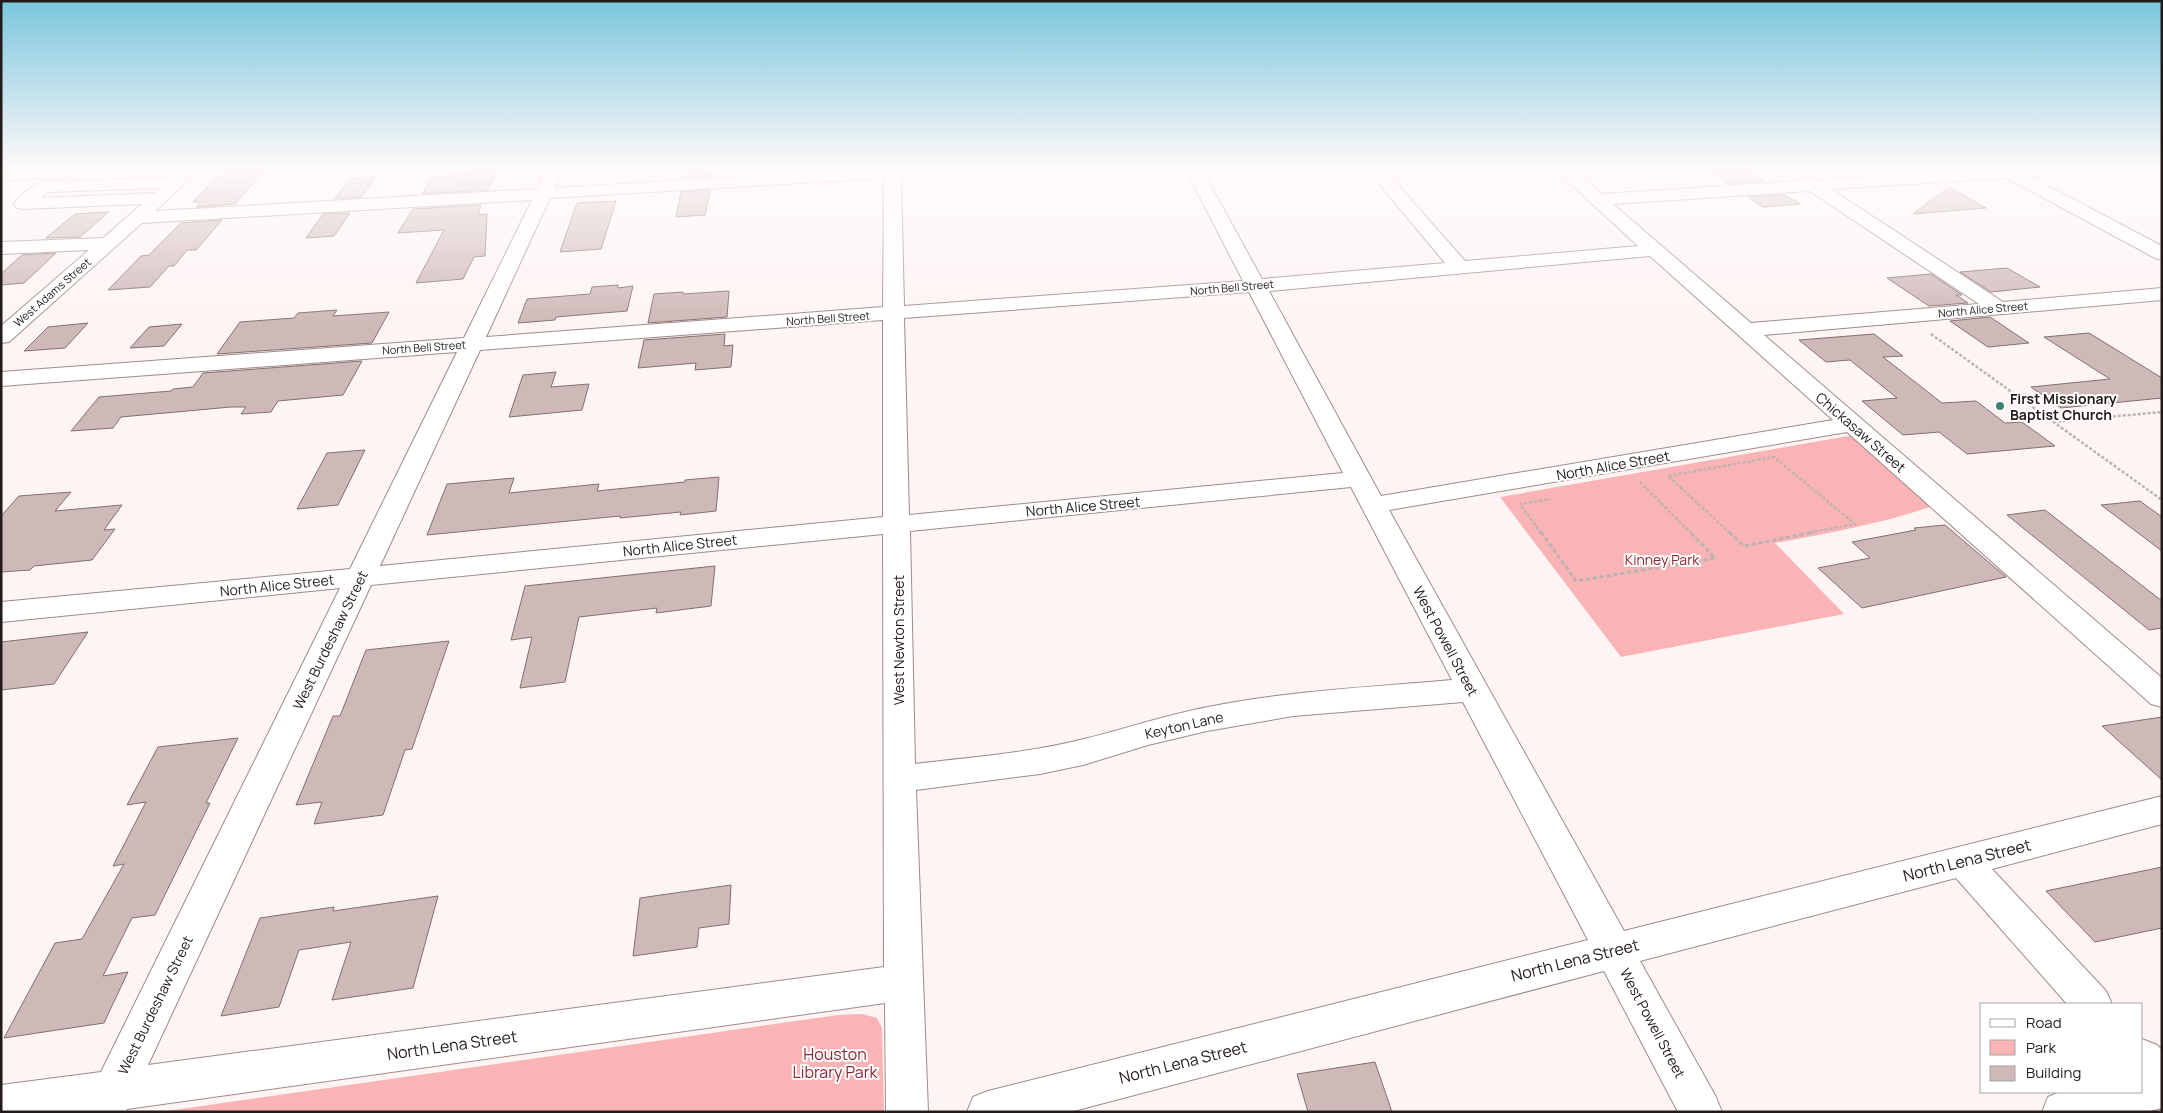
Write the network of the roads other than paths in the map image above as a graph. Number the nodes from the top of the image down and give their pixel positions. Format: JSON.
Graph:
{"nodes":[{"id":1,"x":135,"y":220,"type":"edge"},
{"id":2,"x":531,"y":220,"type":"edge"},
{"id":3,"x":893,"y":220,"type":"edge"},
{"id":4,"x":1221,"y":220,"type":"edge"},
{"id":5,"x":1419,"y":220,"type":"edge"},
{"id":6,"x":1620,"y":220,"type":"edge"},
{"id":7,"x":1867,"y":220,"type":"edge"},
{"id":8,"x":2099,"y":220,"type":"edge"},
{"id":9,"x":108,"y":243,"type":"junction"},
{"id":10,"x":1,"y":248,"type":"edge"},
{"id":11,"x":1654,"y":250,"type":"junction"},
{"id":12,"x":2162,"y":254,"type":"edge"},
{"id":13,"x":1460,"y":268,"type":"junction"},
{"id":14,"x":1256,"y":286,"type":"junction"},
{"id":15,"x":2162,"y":294,"type":"edge"},
{"id":16,"x":1999,"y":308,"type":"junction"},
{"id":17,"x":894,"y":313,"type":"junction"},
{"id":18,"x":1745,"y":330,"type":"junction"},
{"id":19,"x":1,"y":337,"type":"edge"},
{"id":20,"x":471,"y":343,"type":"junction"},
{"id":21,"x":1,"y":379,"type":"edge"},
{"id":22,"x":1853,"y":424,"type":"junction"},
{"id":23,"x":1359,"y":479,"type":"junction"},
{"id":24,"x":1373,"y":505,"type":"junction"},
{"id":25,"x":897,"y":524,"type":"junction"},
{"id":26,"x":361,"y":576,"type":"junction"},
{"id":27,"x":1,"y":612,"type":"edge"},
{"id":28,"x":2149,"y":671,"type":"edge"},
{"id":29,"x":1473,"y":690,"type":"junction"},
{"id":30,"x":2162,"y":696,"type":"edge"},
{"id":31,"x":899,"y":779,"type":"junction"},
{"id":32,"x":2162,"y":810,"type":"edge"},
{"id":33,"x":1963,"y":861,"type":"junction"},
{"id":34,"x":1614,"y":950,"type":"junction"},
{"id":35,"x":902,"y":984,"type":"junction"},
{"id":36,"x":2091,"y":1003,"type":"edge"},
{"id":37,"x":2143,"y":1060,"type":"edge"},
{"id":38,"x":2162,"y":1081,"type":"edge"},
{"id":39,"x":2162,"y":1088,"type":"edge"},
{"id":40,"x":2141,"y":1093,"type":"edge"},
{"id":41,"x":2143,"y":1093,"type":"edge"},
{"id":42,"x":109,"y":1101,"type":"edge"},
{"id":43,"x":1,"y":1106,"type":"edge"},
{"id":44,"x":907,"y":1112,"type":"edge"},
{"id":45,"x":988,"y":1112,"type":"edge"},
{"id":46,"x":1701,"y":1112,"type":"edge"},
{"id":47,"x":2063,"y":1112,"type":"edge"}],
"edges":[{"from":1,"to":9,"type":"street","name":"West Adams Street"},
{"from":2,"to":20,"type":"street","name":"West Burdeshaw Street"},
{"from":3,"to":17,"type":"street","name":"West Newton Street"},
{"from":4,"to":14,"type":"street","name":"West Powell Street"},
{"from":5,"to":13,"type":"street"},
{"from":6,"to":11,"type":"street","name":"Chickasaw Street"},
{"from":7,"to":16,"type":"street"},
{"from":8,"to":12,"type":"street"},
{"from":9,"to":10,"type":"street"},
{"from":9,"to":19,"type":"street","name":"West Adams Street"},
{"from":11,"to":13,"type":"street","name":"North Bell Street"},
{"from":11,"to":18,"type":"street","name":"Chickasaw Street"},
{"from":13,"to":14,"type":"street","name":"North Bell Street"},
{"from":14,"to":17,"type":"street","name":"North Bell Street"},
{"from":14,"to":23,"type":"street","name":"West Powell Street"},
{"from":15,"to":16,"type":"street","name":"North Alice Street"},
{"from":16,"to":18,"type":"street","name":"North Alice Street"},
{"from":17,"to":20,"type":"street","name":"North Bell Street"},
{"from":17,"to":25,"type":"street","name":"West Newton Street"},
{"from":18,"to":22,"type":"street","name":"Chickasaw Street"},
{"from":20,"to":21,"type":"street","name":"North Bell Street"},
{"from":20,"to":26,"type":"street","name":"West Burdeshaw Street"},
{"from":22,"to":24,"type":"street","name":"North Alice Street"},
{"from":22,"to":28,"type":"street","name":"Chickasaw Street"},
{"from":23,"to":24,"type":"street","name":"West Powell Street"},
{"from":23,"to":25,"type":"street","name":"North Alice Street"},
{"from":24,"to":29,"type":"street","name":"West Powell Street"},
{"from":25,"to":26,"type":"street","name":"North Alice Street"},
{"from":25,"to":31,"type":"street","name":"West Newton Street"},
{"from":26,"to":27,"type":"street","name":"North Alice Street"},
{"from":26,"to":42,"type":"street","name":"West Burdeshaw Street"},
{"from":28,"to":30,"type":"street","name":"Chickasaw Street"},
{"from":29,"to":31,"type":"street","name":"Keyton Lane"},
{"from":29,"to":34,"type":"street","name":"West Powell Street"},
{"from":31,"to":35,"type":"street","name":"West Newton Street"},
{"from":32,"to":33,"type":"street","name":"North Lena Street"},
{"from":33,"to":34,"type":"street","name":"North Lena Street"},
{"from":33,"to":36,"type":"street"},
{"from":34,"to":45,"type":"street","name":"North Lena Street"},
{"from":34,"to":46,"type":"street","name":"West Powell Street"},
{"from":35,"to":42,"type":"street","name":"North Lena Street"},
{"from":35,"to":44,"type":"street","name":"West Newton Street"},
{"from":37,"to":38,"type":"street"},
{"from":39,"to":41,"type":"street"},
{"from":40,"to":47,"type":"street"},
{"from":42,"to":43,"type":"street","name":"North Lena Street"}]}
